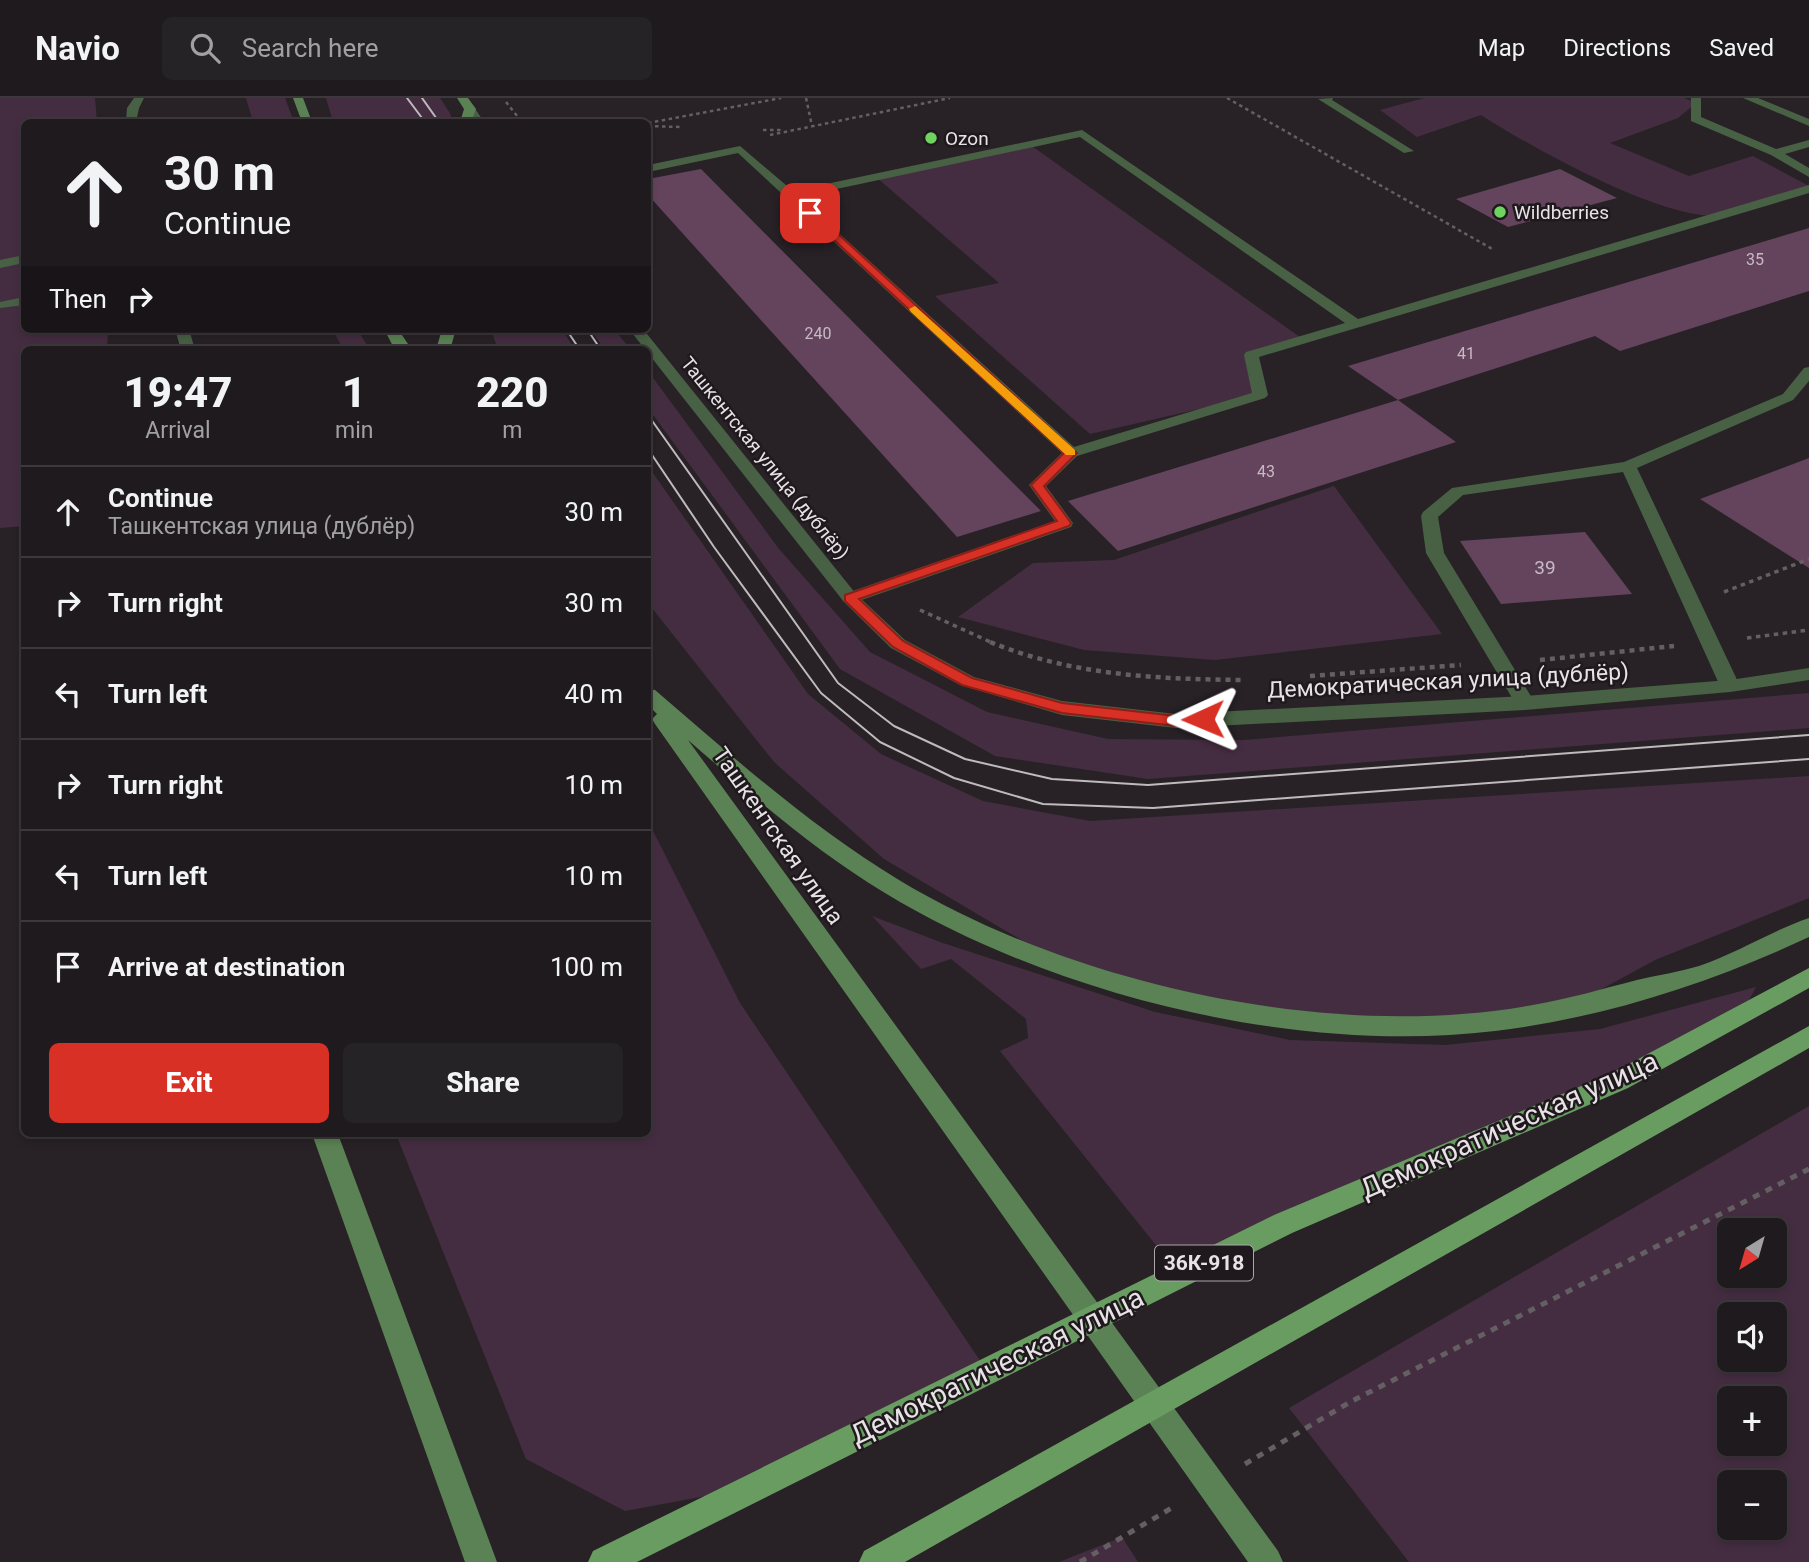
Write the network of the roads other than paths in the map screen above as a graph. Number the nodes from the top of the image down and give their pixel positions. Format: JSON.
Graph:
{"nodes":[{"id":1,"x":139,"y":98,"type":"edge"},
{"id":2,"x":298,"y":98,"type":"edge"},
{"id":3,"x":462,"y":98,"type":"edge"},
{"id":4,"x":1328,"y":98,"type":"edge"},
{"id":5,"x":1696,"y":98,"type":"edge"},
{"id":6,"x":1748,"y":98,"type":"edge"},
{"id":7,"x":470,"y":109,"type":"junction"},
{"id":8,"x":131,"y":119,"type":"edge"},
{"id":9,"x":306,"y":119,"type":"edge"},
{"id":10,"x":467,"y":119,"type":"edge"},
{"id":11,"x":477,"y":119,"type":"edge"},
{"id":12,"x":1809,"y":123,"type":"edge"},
{"id":13,"x":1809,"y":143,"type":"edge"},
{"id":14,"x":1408,"y":151,"type":"dead end"},
{"id":15,"x":1775,"y":153,"type":"junction"},
{"id":16,"x":651,"y":166,"type":"edge"},
{"id":17,"x":1809,"y":173,"type":"edge"},
{"id":18,"x":1809,"y":190,"type":"edge"},
{"id":19,"x":790,"y":195,"type":"junction"},
{"id":20,"x":21,"y":260,"type":"edge"},
{"id":21,"x":0,"y":264,"type":"edge"},
{"id":22,"x":21,"y":302,"type":"edge"},
{"id":23,"x":4,"y":305,"type":"dead end"},
{"id":24,"x":1356,"y":324,"type":"junction"},
{"id":25,"x":651,"y":348,"type":"edge"},
{"id":26,"x":1809,"y":371,"type":"edge"},
{"id":27,"x":1071,"y":453,"type":"junction"},
{"id":28,"x":1628,"y":466,"type":"junction"},
{"id":29,"x":850,"y":598,"type":"junction"},
{"id":30,"x":1809,"y":674,"type":"edge"},
{"id":31,"x":967,"y":681,"type":"joint"},
{"id":32,"x":1730,"y":686,"type":"junction"},
{"id":33,"x":651,"y":700,"type":"edge"},
{"id":34,"x":651,"y":701,"type":"edge"},
{"id":35,"x":1525,"y":703,"type":"junction"},
{"id":36,"x":1809,"y":927,"type":"edge"},
{"id":37,"x":1809,"y":977,"type":"edge"},
{"id":38,"x":1809,"y":1036,"type":"edge"},
{"id":39,"x":326,"y":1137,"type":"edge"},
{"id":40,"x":481,"y":1562,"type":"edge"},
{"id":41,"x":604,"y":1562,"type":"edge"},
{"id":42,"x":875,"y":1562,"type":"edge"},
{"id":43,"x":1267,"y":1562,"type":"edge"}],
"edges":[{"from":1,"to":8,"type":"street"},
{"from":2,"to":9,"type":"main road"},
{"from":3,"to":7,"type":"main road"},
{"from":4,"to":14,"type":"street"},
{"from":5,"to":15,"type":"street"},
{"from":6,"to":12,"type":"street"},
{"from":7,"to":10,"type":"main road"},
{"from":7,"to":11,"type":"street"},
{"from":13,"to":15,"type":"street"},
{"from":15,"to":17,"type":"street"},
{"from":16,"to":19,"type":"street"},
{"from":18,"to":24,"type":"street"},
{"from":19,"to":24,"type":"street"},
{"from":19,"to":27,"type":"street"},
{"from":20,"to":21,"type":"street"},
{"from":22,"to":23,"type":"street"},
{"from":24,"to":27,"type":"street"},
{"from":25,"to":29,"type":"street","name":"Ташкентская улица (дублёр)"},
{"from":26,"to":28,"type":"street"},
{"from":27,"to":29,"type":"street"},
{"from":28,"to":32,"type":"street"},
{"from":28,"to":35,"type":"street"},
{"from":29,"to":31,"type":"street","name":"Ташкентская улица (дублёр)"},
{"from":30,"to":32,"type":"street","name":"Демократическая улица (дублёр)"},
{"from":31,"to":35,"type":"street","name":"Демократическая улица (дублёр)"},
{"from":32,"to":35,"type":"street","name":"Демократическая улица (дублёр)"},
{"from":33,"to":36,"type":"main road"},
{"from":34,"to":43,"type":"main road","name":"Ташкентская улица"},
{"from":37,"to":41,"type":"main road","name":"Демократическая улица","number":"36К-918"},
{"from":38,"to":42,"type":"main road"},
{"from":39,"to":40,"type":"main road"}]}
